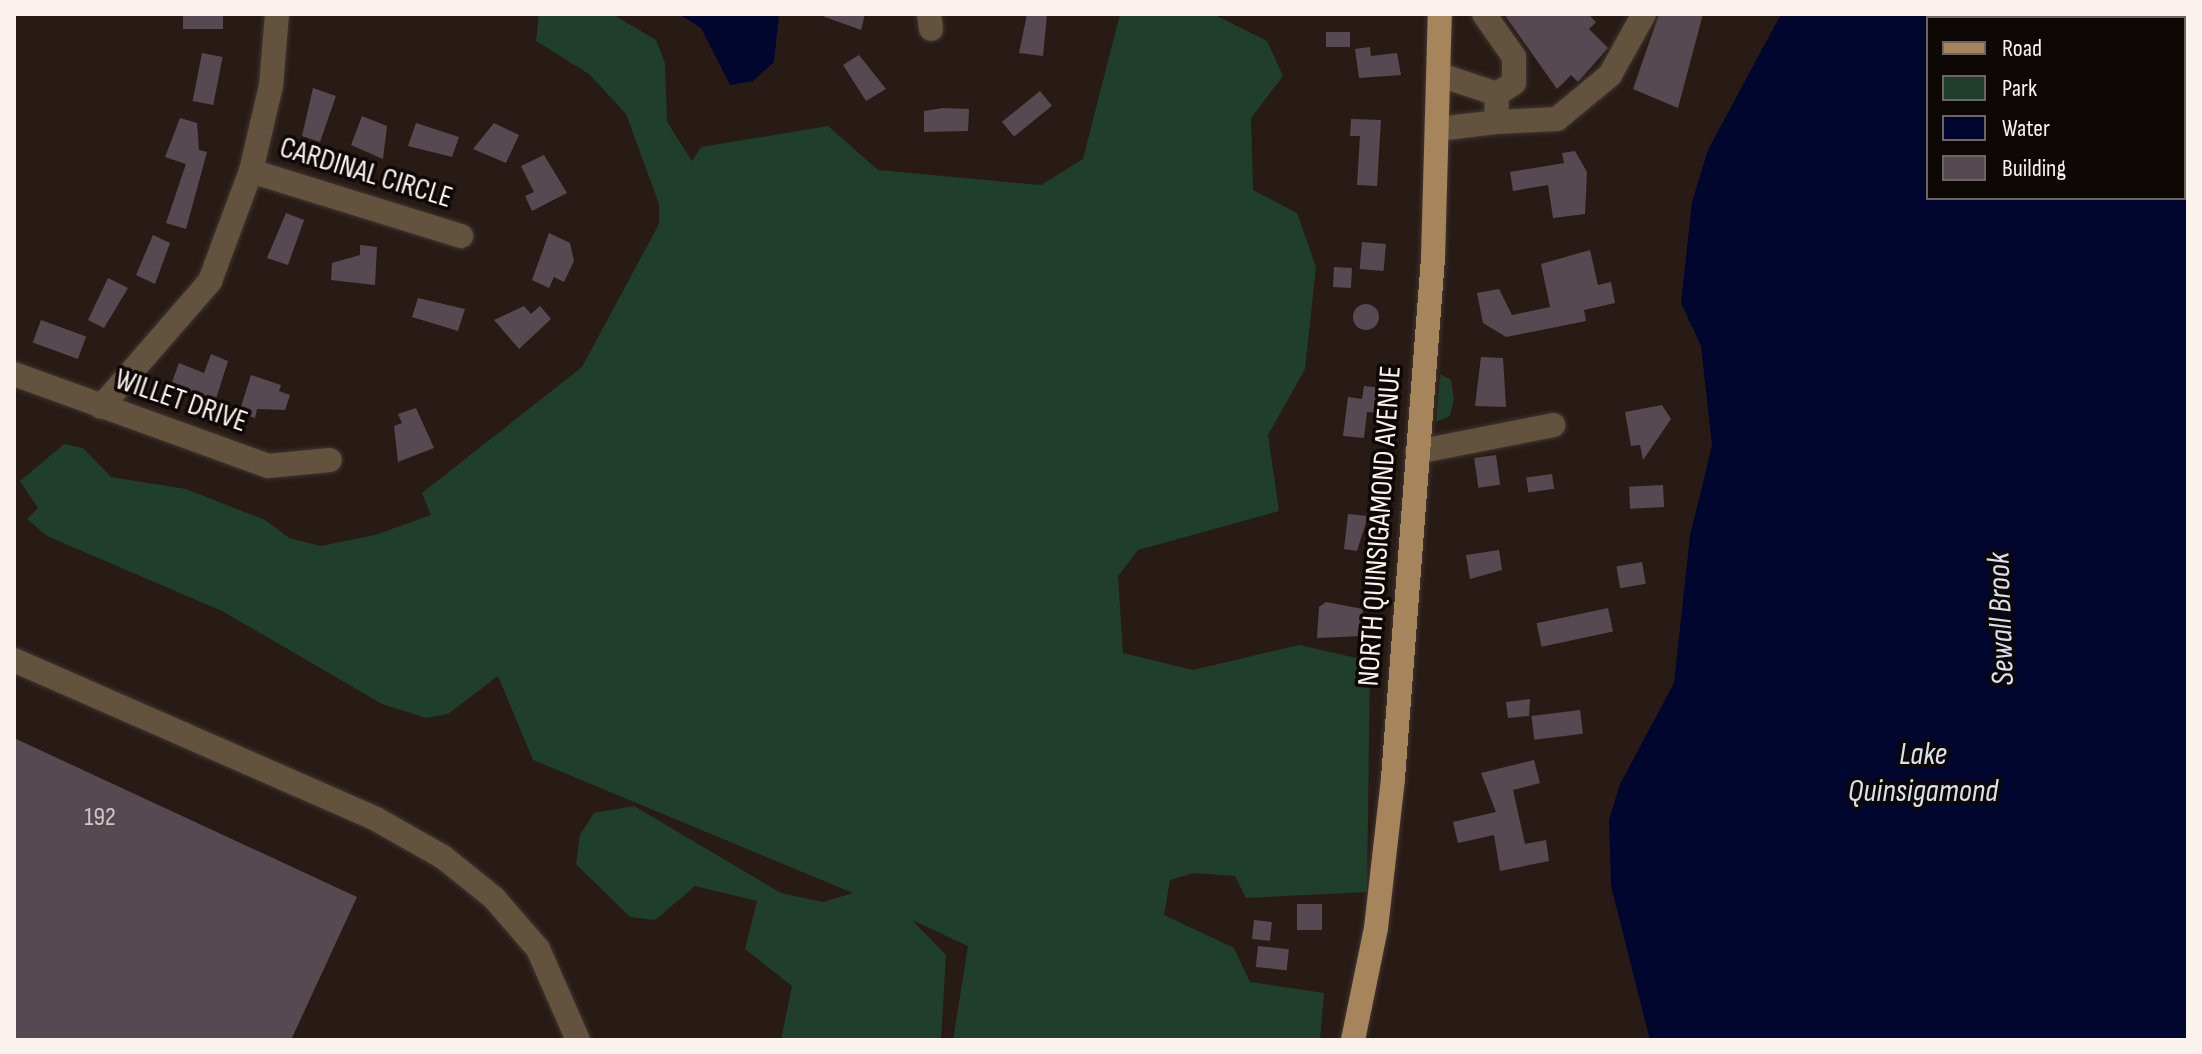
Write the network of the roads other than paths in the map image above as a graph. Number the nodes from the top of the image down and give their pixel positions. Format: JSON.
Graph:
{"nodes":[{"id":1,"x":277,"y":14,"type":"edge"},
{"id":2,"x":1440,"y":14,"type":"edge"},
{"id":3,"x":1484,"y":14,"type":"edge"},
{"id":4,"x":1644,"y":14,"type":"edge"},
{"id":5,"x":1440,"y":75,"type":"junction"},
{"id":6,"x":1497,"y":94,"type":"junction"},
{"id":7,"x":1496,"y":122,"type":"junction"},
{"id":8,"x":1439,"y":129,"type":"junction"},
{"id":9,"x":251,"y":171,"type":"junction"},
{"id":10,"x":461,"y":236,"type":"dead end"},
{"id":11,"x":14,"y":374,"type":"edge"},
{"id":12,"x":101,"y":407,"type":"junction"},
{"id":13,"x":1553,"y":425,"type":"dead end"},
{"id":14,"x":1417,"y":452,"type":"junction"},
{"id":15,"x":330,"y":460,"type":"dead end"},
{"id":16,"x":14,"y":660,"type":"edge"},
{"id":17,"x":578,"y":1040,"type":"edge"},
{"id":18,"x":1353,"y":1040,"type":"edge"}],
"edges":[{"from":1,"to":9,"type":"street"},
{"from":2,"to":5,"type":"main road","name":"NORTH QUINSIGAMOND AVENUE"},
{"from":3,"to":6,"type":"street"},
{"from":4,"to":7,"type":"street"},
{"from":5,"to":6,"type":"street"},
{"from":5,"to":8,"type":"main road","name":"NORTH QUINSIGAMOND AVENUE"},
{"from":6,"to":7,"type":"street"},
{"from":7,"to":8,"type":"street"},
{"from":8,"to":14,"type":"main road","name":"NORTH QUINSIGAMOND AVENUE"},
{"from":9,"to":10,"type":"street","name":"CARDINAL CIRCLE"},
{"from":9,"to":12,"type":"street"},
{"from":11,"to":12,"type":"street","name":"WILLET DRIVE"},
{"from":12,"to":15,"type":"street","name":"WILLET DRIVE"},
{"from":13,"to":14,"type":"street"},
{"from":14,"to":18,"type":"main road","name":"NORTH QUINSIGAMOND AVENUE"},
{"from":16,"to":17,"type":"street"}]}
